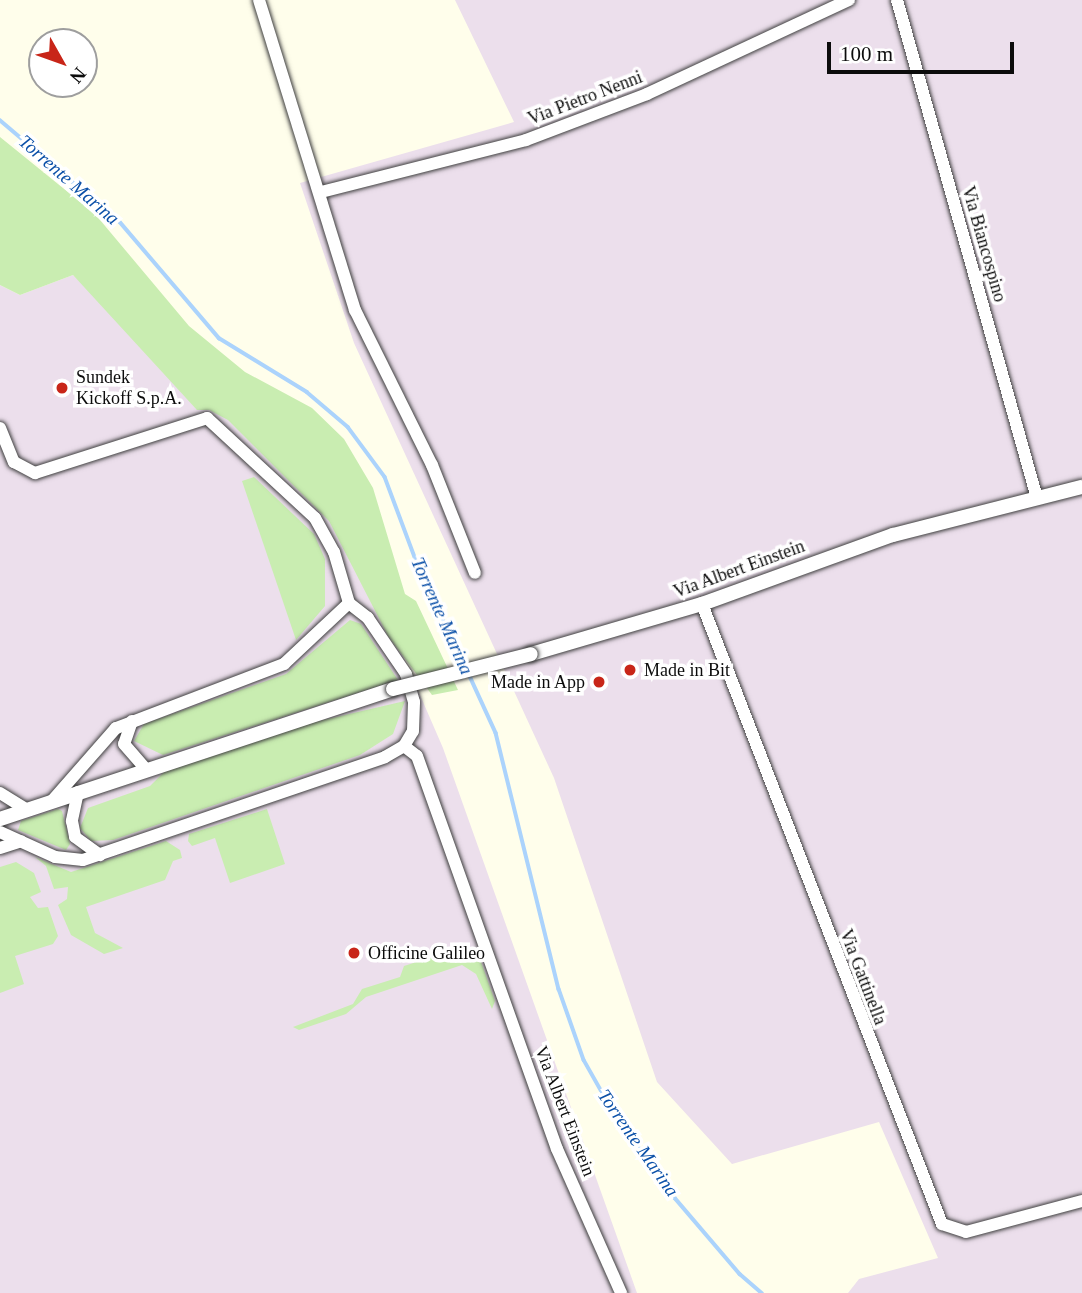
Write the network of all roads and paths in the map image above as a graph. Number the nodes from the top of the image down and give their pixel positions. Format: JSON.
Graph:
{"nodes":[{"id":1,"x":259,"y":0,"type":"edge"},
{"id":2,"x":849,"y":0,"type":"edge"},
{"id":3,"x":897,"y":0,"type":"edge"},
{"id":4,"x":321,"y":192,"type":"junction"},
{"id":5,"x":0,"y":428,"type":"edge"},
{"id":6,"x":1082,"y":487,"type":"edge"},
{"id":7,"x":1037,"y":498,"type":"junction"},
{"id":8,"x":475,"y":573,"type":"dead end"},
{"id":9,"x":349,"y":603,"type":"junction"},
{"id":10,"x":702,"y":604,"type":"junction"},
{"id":11,"x":132,"y":720,"type":"junction"},
{"id":12,"x":404,"y":746,"type":"junction"},
{"id":13,"x":146,"y":769,"type":"junction"},
{"id":14,"x":78,"y":792,"type":"junction"},
{"id":15,"x":2,"y":797,"type":"edge"},
{"id":16,"x":51,"y":802,"type":"junction"},
{"id":17,"x":27,"y":810,"type":"junction"},
{"id":18,"x":0,"y":819,"type":"edge"},
{"id":19,"x":0,"y":832,"type":"edge"},
{"id":20,"x":21,"y":841,"type":"junction"},
{"id":21,"x":0,"y":848,"type":"edge"},
{"id":22,"x":100,"y":855,"type":"junction"},
{"id":23,"x":1082,"y":1201,"type":"edge"},
{"id":24,"x":621,"y":1293,"type":"edge"}],
"edges":[{"from":1,"to":4,"type":"street"},
{"from":2,"to":4,"type":"street","name":"Via Pietro Nenni"},
{"from":3,"to":7,"type":"street","name":"Via Biancospino"},
{"from":4,"to":8,"type":"street"},
{"from":5,"to":9,"type":"street"},
{"from":6,"to":7,"type":"street","name":"Via Albert Einstein"},
{"from":7,"to":10,"type":"street","name":"Via Albert Einstein"},
{"from":9,"to":11,"type":"street"},
{"from":9,"to":12,"type":"street"},
{"from":10,"to":13,"type":"street","name":"Via Albert Einstein","bridge":true},
{"from":10,"to":23,"type":"street","name":"Via Gattinella"},
{"from":11,"to":13,"type":"street"},
{"from":11,"to":16,"type":"street"},
{"from":12,"to":22,"type":"street"},
{"from":12,"to":24,"type":"street","name":"Via Albert Einstein"},
{"from":13,"to":14,"type":"street","name":"Via Albert Einstein"},
{"from":14,"to":16,"type":"street","name":"Via Albert Einstein"},
{"from":14,"to":22,"type":"street"},
{"from":15,"to":17,"type":"street"},
{"from":16,"to":17,"type":"street","name":"Via Albert Einstein"},
{"from":17,"to":18,"type":"street","name":"Via Albert Einstein"},
{"from":19,"to":20,"type":"street"},
{"from":20,"to":21,"type":"street"},
{"from":20,"to":22,"type":"street"}]}
